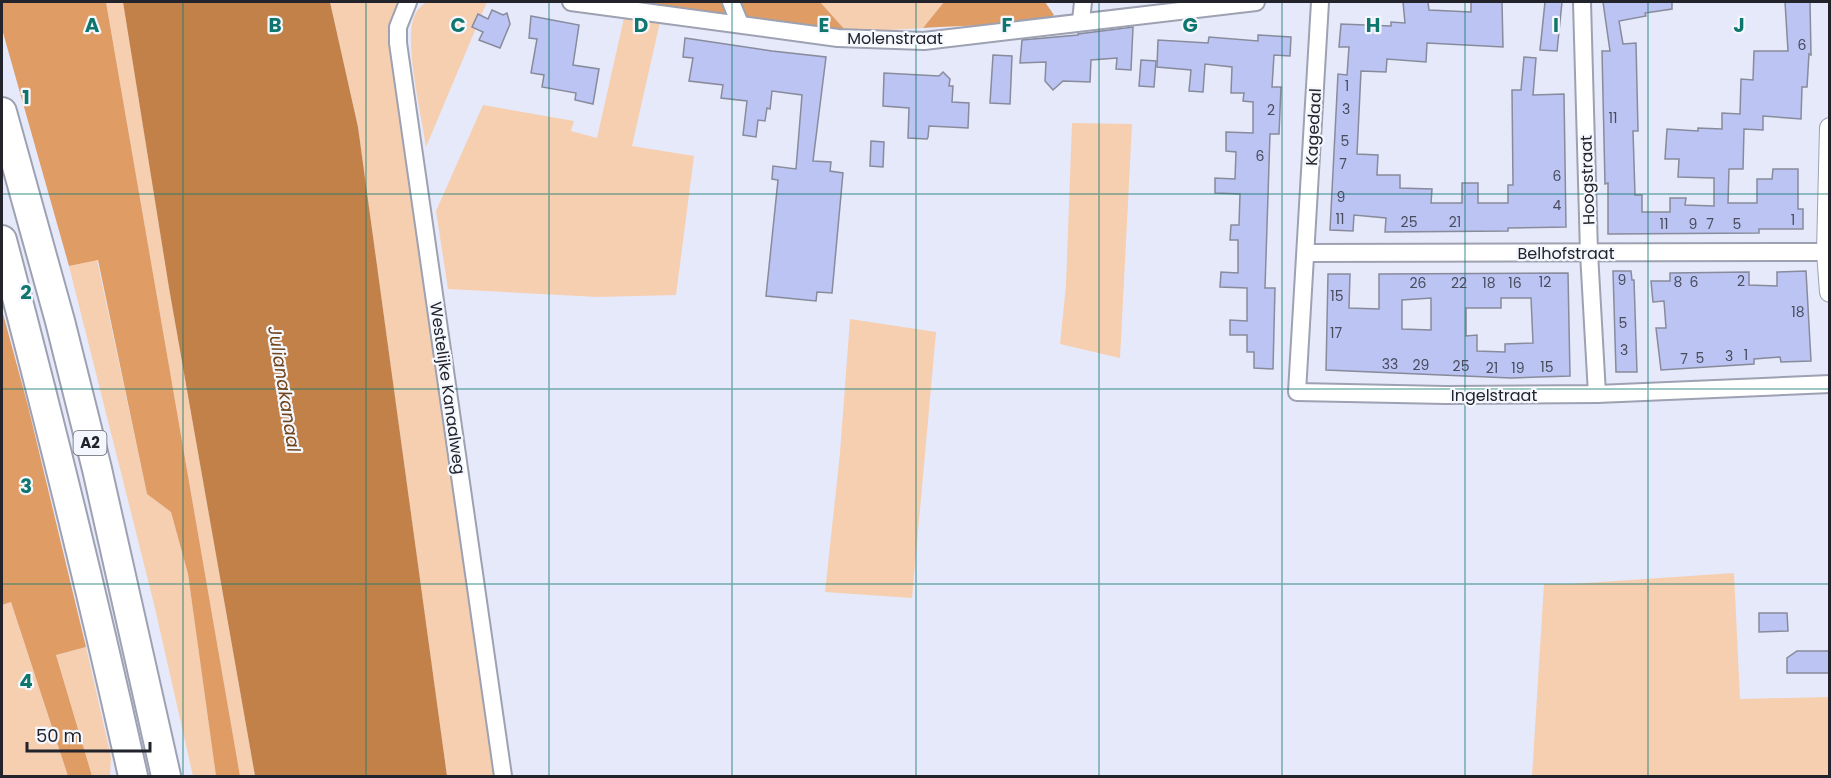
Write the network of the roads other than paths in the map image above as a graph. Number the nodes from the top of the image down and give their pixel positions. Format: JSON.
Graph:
{"nodes":[{"id":1,"x":408,"y":2,"type":"edge"},
{"id":2,"x":571,"y":2,"type":"edge"},
{"id":3,"x":731,"y":2,"type":"edge"},
{"id":4,"x":1083,"y":2,"type":"edge"},
{"id":5,"x":1256,"y":2,"type":"edge"},
{"id":6,"x":1320,"y":2,"type":"edge"},
{"id":7,"x":1582,"y":2,"type":"edge"},
{"id":8,"x":1082,"y":21,"type":"junction"},
{"id":9,"x":740,"y":24,"type":"junction"},
{"id":10,"x":2,"y":112,"type":"edge"},
{"id":11,"x":1830,"y":128,"type":"edge"},
{"id":12,"x":1829,"y":167,"type":"edge"},
{"id":13,"x":2,"y":240,"type":"edge"},
{"id":14,"x":1827,"y":252,"type":"junction"},
{"id":15,"x":1306,"y":253,"type":"junction"},
{"id":16,"x":1589,"y":253,"type":"junction"},
{"id":17,"x":1830,"y":291,"type":"edge"},
{"id":18,"x":1830,"y":384,"type":"edge"},
{"id":19,"x":1597,"y":394,"type":"junction"},
{"id":20,"x":133,"y":777,"type":"edge"},
{"id":21,"x":166,"y":777,"type":"edge"},
{"id":22,"x":503,"y":777,"type":"edge"}],
"edges":[{"from":1,"to":22,"type":"street","name":"Westelijke Kanaalweg"},
{"from":2,"to":9,"type":"street","name":"Molenstraat"},
{"from":3,"to":9,"type":"street"},
{"from":4,"to":8,"type":"street"},
{"from":5,"to":8,"type":"street","name":"Molenstraat"},
{"from":6,"to":15,"type":"street","name":"Kagedaal"},
{"from":7,"to":16,"type":"street","name":"Hoogstraat"},
{"from":8,"to":9,"type":"street","name":"Molenstraat"},
{"from":10,"to":21,"type":"highway","number":"A2"},
{"from":11,"to":12,"type":"street"},
{"from":12,"to":14,"type":"street"},
{"from":13,"to":20,"type":"highway","number":"A2"},
{"from":14,"to":16,"type":"street","name":"Belhofstraat"},
{"from":14,"to":17,"type":"street"},
{"from":15,"to":16,"type":"street","name":"Belhofstraat"},
{"from":15,"to":19,"type":"street","name":"Ingelstraat"},
{"from":16,"to":19,"type":"street","name":"Hoogstraat"},
{"from":18,"to":19,"type":"street","name":"Ingelstraat"}]}
